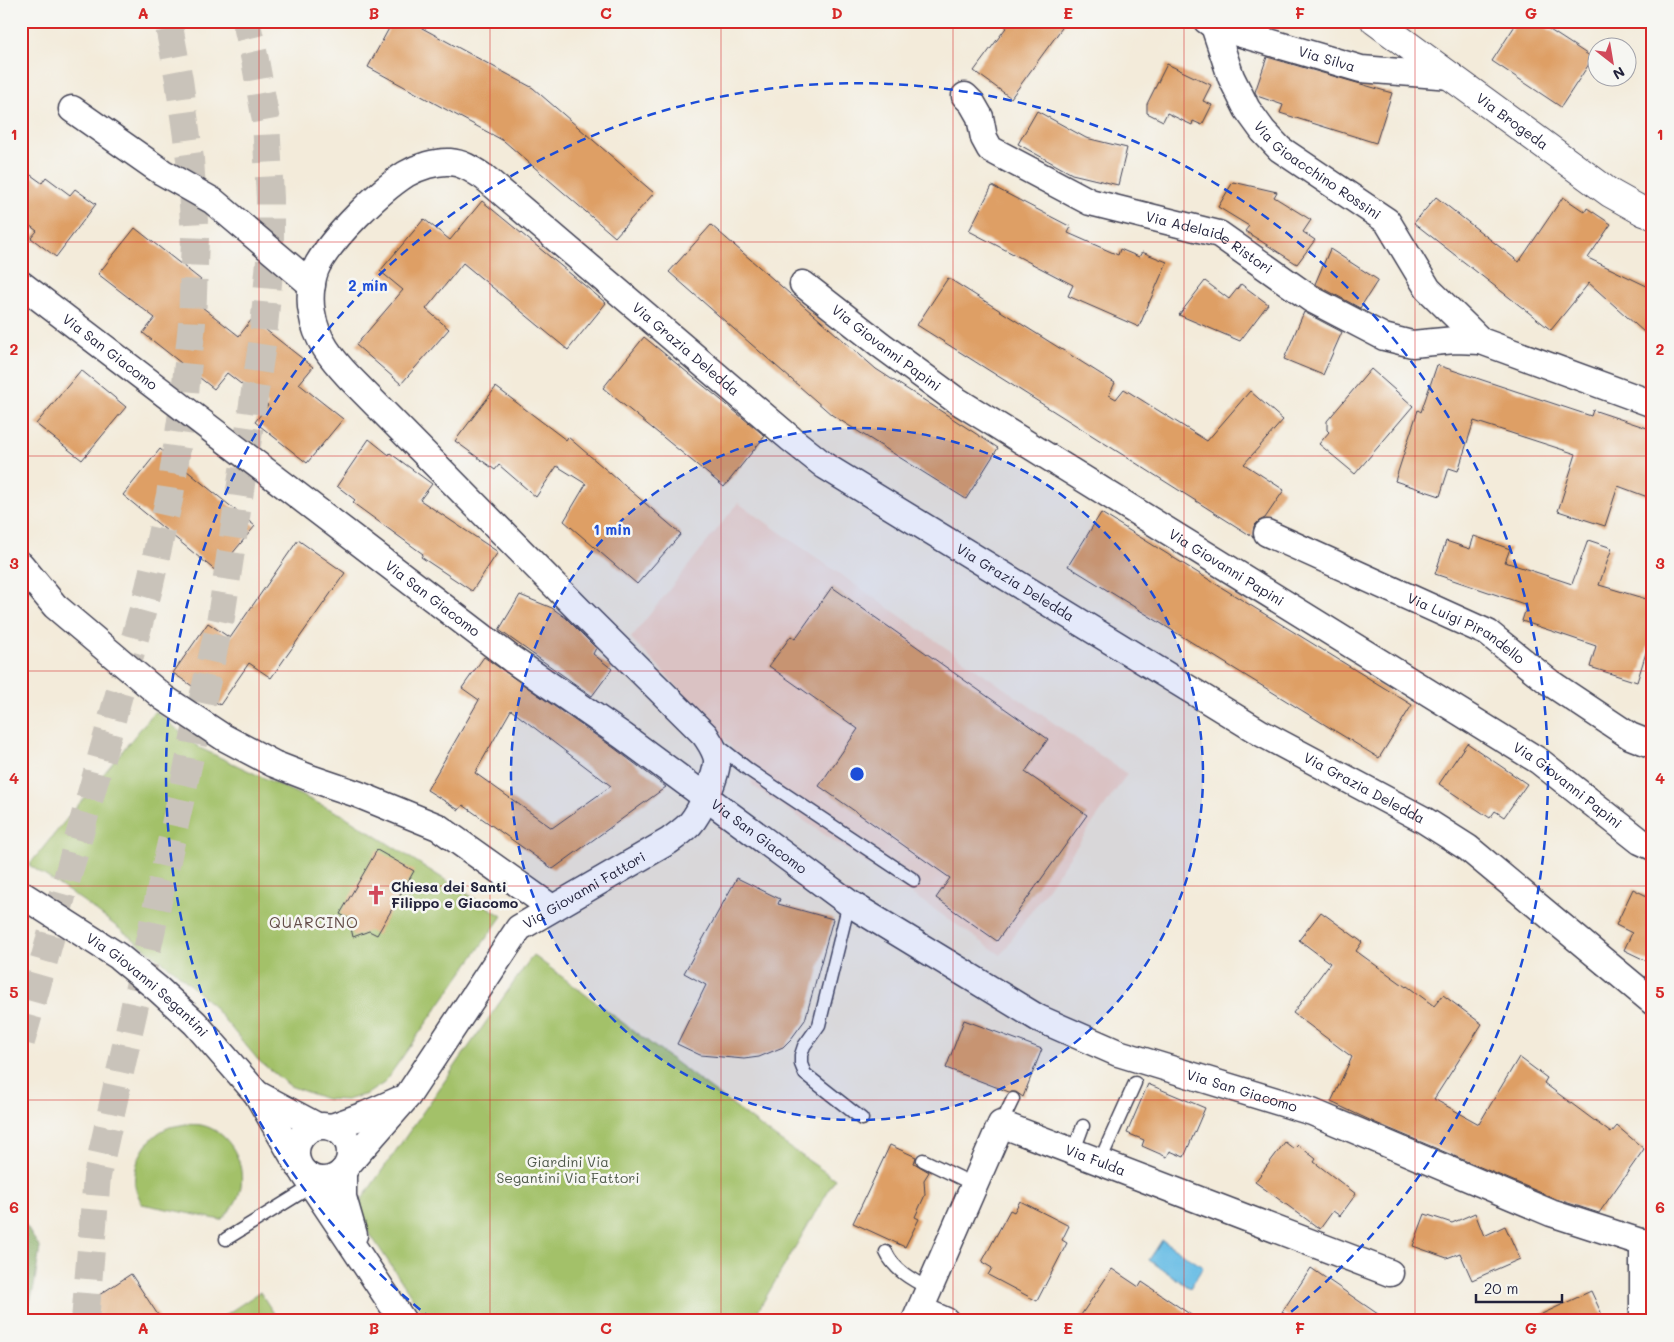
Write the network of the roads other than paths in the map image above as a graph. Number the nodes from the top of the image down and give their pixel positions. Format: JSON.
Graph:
{"nodes":[{"id":1,"x":1375,"y":21,"type":"edge"},
{"id":2,"x":1211,"y":23,"type":"edge"},
{"id":3,"x":1451,"y":76,"type":"junction"},
{"id":4,"x":965,"y":96,"type":"dead end"},
{"id":5,"x":72,"y":109,"type":"dead end"},
{"id":6,"x":1653,"y":215,"type":"edge"},
{"id":7,"x":21,"y":284,"type":"edge"},
{"id":8,"x":803,"y":284,"type":"dead end"},
{"id":9,"x":312,"y":285,"type":"junction"},
{"id":10,"x":1481,"y":341,"type":"junction"},
{"id":11,"x":1653,"y":404,"type":"edge"},
{"id":12,"x":1267,"y":533,"type":"dead end"},
{"id":13,"x":21,"y":565,"type":"edge"},
{"id":14,"x":705,"y":735,"type":"junction"},
{"id":15,"x":1653,"y":745,"type":"edge"},
{"id":16,"x":707,"y":796,"type":"junction"},
{"id":17,"x":1653,"y":847,"type":"edge"},
{"id":18,"x":914,"y":880,"type":"dead end"},
{"id":19,"x":21,"y":894,"type":"edge"},
{"id":20,"x":849,"y":903,"type":"junction"},
{"id":21,"x":552,"y":908,"type":"junction"},
{"id":22,"x":1653,"y":1002,"type":"edge"},
{"id":23,"x":1135,"y":1083,"type":"dead end"},
{"id":24,"x":257,"y":1094,"type":"junction"},
{"id":25,"x":407,"y":1097,"type":"junction"},
{"id":26,"x":1013,"y":1099,"type":"dead end"},
{"id":27,"x":862,"y":1119,"type":"dead end"},
{"id":28,"x":1002,"y":1124,"type":"junction"},
{"id":29,"x":325,"y":1126,"type":"junction"},
{"id":30,"x":1083,"y":1126,"type":"dead end"},
{"id":31,"x":1073,"y":1153,"type":"junction"},
{"id":32,"x":923,"y":1160,"type":"dead end"},
{"id":33,"x":1099,"y":1162,"type":"junction"},
{"id":34,"x":346,"y":1167,"type":"junction"},
{"id":35,"x":305,"y":1175,"type":"junction"},
{"id":36,"x":975,"y":1185,"type":"junction"},
{"id":37,"x":226,"y":1239,"type":"dead end"},
{"id":38,"x":1648,"y":1244,"type":"edge"},
{"id":39,"x":886,"y":1252,"type":"dead end"},
{"id":40,"x":366,"y":1266,"type":"junction"},
{"id":41,"x":1390,"y":1272,"type":"dead end"},
{"id":42,"x":922,"y":1306,"type":"edge"},
{"id":43,"x":403,"y":1321,"type":"edge"},
{"id":44,"x":946,"y":1321,"type":"edge"},
{"id":45,"x":1643,"y":1321,"type":"edge"}],
"edges":[{"from":1,"to":3,"type":"street","name":"Via Brogeda"},
{"from":2,"to":3,"type":"street","name":"Via Silva"},
{"from":2,"to":10,"type":"street","name":"Via Gioacchino Rossini"},
{"from":3,"to":6,"type":"street","name":"Via Brogeda"},
{"from":4,"to":10,"type":"street","name":"Via Adelaide Ristori"},
{"from":5,"to":9,"type":"street"},
{"from":7,"to":16,"type":"street","name":"Via San Giacomo"},
{"from":8,"to":17,"type":"street","name":"Via Giovanni Papini"},
{"from":9,"to":14,"type":"street","name":"Via Grazia Deledda"},
{"from":9,"to":22,"type":"street","name":"Via Grazia Deledda"},
{"from":10,"to":11,"type":"street","name":"Via Gioacchino Rossini"},
{"from":12,"to":15,"type":"street","name":"Via Luigi Pirandello"},
{"from":13,"to":21,"type":"street"},
{"from":14,"to":16,"type":"street","name":"Via Grazia Deledda"},
{"from":14,"to":18,"type":"lane"},
{"from":16,"to":20,"type":"street","name":"Via San Giacomo"},
{"from":16,"to":21,"type":"street","name":"Via Giovanni Fattori"},
{"from":19,"to":24,"type":"street","name":"Via Giovanni Segantini"},
{"from":20,"to":27,"type":"lane"},
{"from":20,"to":38,"type":"street","name":"Via San Giacomo"},
{"from":21,"to":25,"type":"street","name":"Via Giovanni Fattori"},
{"from":23,"to":33,"type":"lane"},
{"from":24,"to":29,"type":"street","name":"Via Giovanni Segantini"},
{"from":24,"to":35,"type":"street","name":"Via Giovanni Segantini"},
{"from":25,"to":29,"type":"street"},
{"from":25,"to":34,"type":"street","name":"Via Giovanni Fattori"},
{"from":26,"to":28,"type":"lane"},
{"from":28,"to":31,"type":"street","name":"Via Fulda"},
{"from":28,"to":36,"type":"street"},
{"from":29,"to":34,"type":"street"},
{"from":29,"to":35,"type":"street"},
{"from":30,"to":31,"type":"lane"},
{"from":31,"to":33,"type":"street","name":"Via Fulda"},
{"from":32,"to":36,"type":"lane"},
{"from":33,"to":41,"type":"street","name":"Via Fulda"},
{"from":34,"to":35,"type":"street"},
{"from":34,"to":40,"type":"street","name":"Via Giovanni Segantini"},
{"from":35,"to":37,"type":"lane"},
{"from":35,"to":40,"type":"street","name":"Via Giovanni Segantini"},
{"from":36,"to":42,"type":"street"},
{"from":38,"to":45,"type":"street"},
{"from":39,"to":42,"type":"lane"},
{"from":40,"to":43,"type":"street","name":"Via Giovanni Segantini"},
{"from":42,"to":44,"type":"street"}]}
